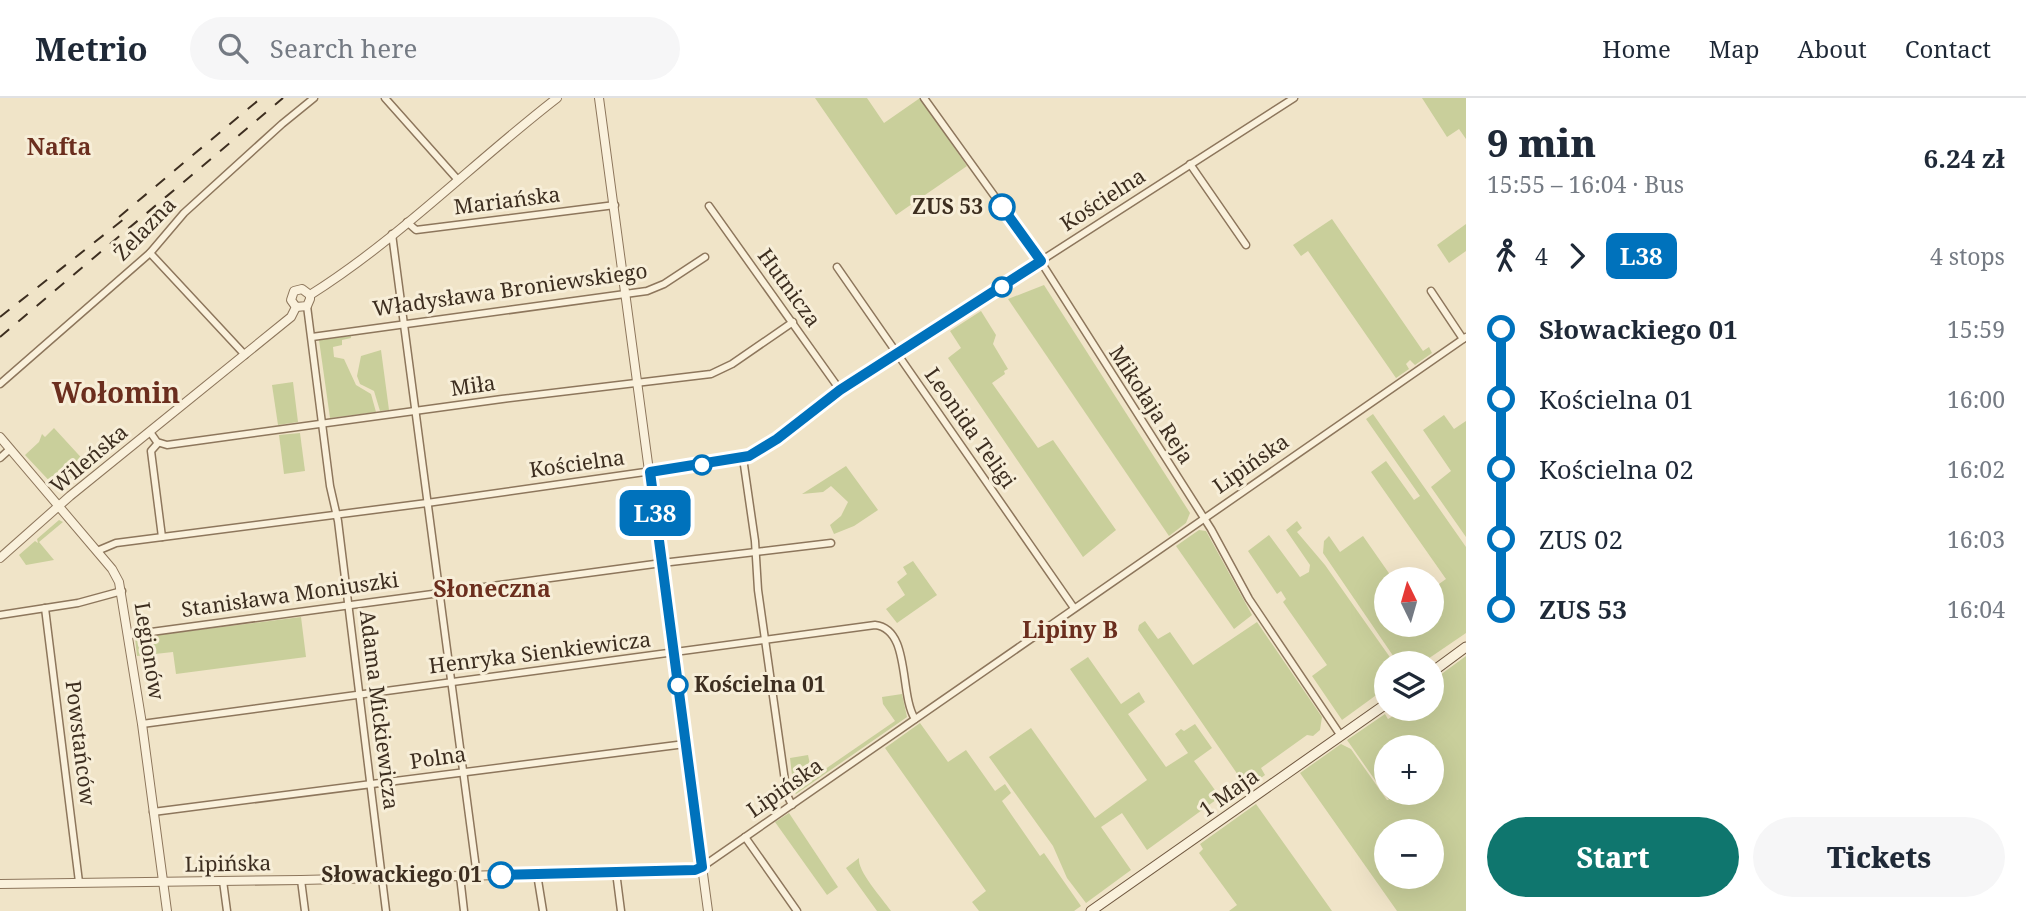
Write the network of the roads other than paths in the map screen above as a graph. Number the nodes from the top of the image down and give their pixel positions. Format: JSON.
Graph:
{"nodes":[{"id":1,"x":314,"y":98,"type":"edge"},
{"id":2,"x":384,"y":98,"type":"edge"},
{"id":3,"x":557,"y":98,"type":"edge"},
{"id":4,"x":599,"y":98,"type":"edge"},
{"id":5,"x":925,"y":98,"type":"edge"},
{"id":6,"x":1294,"y":98,"type":"edge"},
{"id":7,"x":1190,"y":164,"type":"junction"},
{"id":8,"x":458,"y":180,"type":"junction"},
{"id":9,"x":615,"y":205,"type":"junction"},
{"id":10,"x":709,"y":206,"type":"dead end"},
{"id":11,"x":407,"y":222,"type":"junction"},
{"id":12,"x":392,"y":234,"type":"junction"},
{"id":13,"x":1246,"y":245,"type":"dead end"},
{"id":14,"x":150,"y":253,"type":"junction"},
{"id":15,"x":705,"y":257,"type":"dead end"},
{"id":16,"x":1041,"y":261,"type":"junction"},
{"id":17,"x":837,"y":267,"type":"dead end"},
{"id":18,"x":1431,"y":291,"type":"dead end"},
{"id":19,"x":626,"y":293,"type":"junction"},
{"id":20,"x":310,"y":295,"type":"junction"},
{"id":21,"x":296,"y":306,"type":"junction"},
{"id":22,"x":307,"y":306,"type":"junction"},
{"id":23,"x":793,"y":322,"type":"junction"},
{"id":24,"x":404,"y":324,"type":"junction"},
{"id":25,"x":312,"y":337,"type":"junction"},
{"id":26,"x":1464,"y":338,"type":"edge"},
{"id":27,"x":897,"y":354,"type":"junction"},
{"id":28,"x":244,"y":355,"type":"junction"},
{"id":29,"x":638,"y":382,"type":"junction"},
{"id":30,"x":0,"y":384,"type":"edge"},
{"id":31,"x":840,"y":390,"type":"junction"},
{"id":32,"x":415,"y":412,"type":"junction"},
{"id":33,"x":323,"y":424,"type":"junction"},
{"id":34,"x":150,"y":432,"type":"junction"},
{"id":35,"x":0,"y":437,"type":"edge"},
{"id":36,"x":158,"y":443,"type":"junction"},
{"id":37,"x":10,"y":449,"type":"junction"},
{"id":38,"x":0,"y":457,"type":"edge"},
{"id":39,"x":743,"y":458,"type":"junction"},
{"id":40,"x":650,"y":472,"type":"junction"},
{"id":41,"x":427,"y":503,"type":"junction"},
{"id":42,"x":59,"y":506,"type":"junction"},
{"id":43,"x":336,"y":515,"type":"junction"},
{"id":44,"x":1204,"y":518,"type":"junction"},
{"id":45,"x":162,"y":537,"type":"junction"},
{"id":46,"x":831,"y":543,"type":"dead end"},
{"id":47,"x":97,"y":551,"type":"junction"},
{"id":48,"x":756,"y":551,"type":"junction"},
{"id":49,"x":0,"y":558,"type":"edge"},
{"id":50,"x":662,"y":563,"type":"junction"},
{"id":51,"x":122,"y":591,"type":"junction"},
{"id":52,"x":439,"y":593,"type":"junction"},
{"id":53,"x":348,"y":605,"type":"junction"},
{"id":54,"x":46,"y":608,"type":"junction"},
{"id":55,"x":1074,"y":608,"type":"junction"},
{"id":56,"x":0,"y":615,"type":"edge"},
{"id":57,"x":129,"y":635,"type":"junction"},
{"id":58,"x":765,"y":641,"type":"junction"},
{"id":59,"x":1466,"y":648,"type":"edge"},
{"id":60,"x":674,"y":653,"type":"junction"},
{"id":61,"x":1444,"y":664,"type":"edge"},
{"id":62,"x":450,"y":682,"type":"junction"},
{"id":63,"x":360,"y":695,"type":"junction"},
{"id":64,"x":1374,"y":713,"type":"edge"},
{"id":65,"x":915,"y":719,"type":"junction"},
{"id":66,"x":142,"y":723,"type":"junction"},
{"id":67,"x":1341,"y":736,"type":"junction"},
{"id":68,"x":685,"y":744,"type":"junction"},
{"id":69,"x":463,"y":773,"type":"junction"},
{"id":70,"x":371,"y":785,"type":"junction"},
{"id":71,"x":792,"y":805,"type":"junction"},
{"id":72,"x":153,"y":812,"type":"junction"},
{"id":73,"x":745,"y":837,"type":"junction"},
{"id":74,"x":702,"y":867,"type":"junction"},
{"id":75,"x":617,"y":872,"type":"junction"},
{"id":76,"x":537,"y":874,"type":"junction"},
{"id":77,"x":460,"y":876,"type":"junction"},
{"id":78,"x":477,"y":876,"type":"junction"},
{"id":79,"x":383,"y":878,"type":"junction"},
{"id":80,"x":301,"y":880,"type":"junction"},
{"id":81,"x":223,"y":881,"type":"junction"},
{"id":82,"x":79,"y":882,"type":"junction"},
{"id":83,"x":164,"y":882,"type":"junction"},
{"id":84,"x":0,"y":884,"type":"edge"},
{"id":85,"x":167,"y":911,"type":"edge"},
{"id":86,"x":227,"y":911,"type":"edge"},
{"id":87,"x":305,"y":911,"type":"edge"},
{"id":88,"x":386,"y":911,"type":"edge"},
{"id":89,"x":464,"y":911,"type":"edge"},
{"id":90,"x":543,"y":911,"type":"edge"},
{"id":91,"x":621,"y":911,"type":"edge"},
{"id":92,"x":708,"y":911,"type":"edge"},
{"id":93,"x":797,"y":911,"type":"edge"},
{"id":94,"x":1091,"y":911,"type":"edge"}],
"edges":[{"from":1,"to":14,"type":"street","name":"Żelazna"},
{"from":2,"to":8,"type":"street"},
{"from":3,"to":8,"type":"street"},
{"from":4,"to":9,"type":"street"},
{"from":5,"to":16,"type":"street","name":"Mikołaja Reja"},
{"from":6,"to":7,"type":"street","name":"Kościelna"},
{"from":7,"to":13,"type":"street"},
{"from":7,"to":16,"type":"street","name":"Kościelna"},
{"from":8,"to":11,"type":"street"},
{"from":9,"to":11,"type":"street","name":"Mariańska"},
{"from":9,"to":19,"type":"street"},
{"from":10,"to":23,"type":"street","name":"Hutnicza"},
{"from":11,"to":12,"type":"street"},
{"from":12,"to":20,"type":"street"},
{"from":12,"to":24,"type":"street"},
{"from":14,"to":28,"type":"street"},
{"from":14,"to":30,"type":"street","name":"Żelazna"},
{"from":15,"to":19,"type":"street","name":"Władysława Broniewskiego"},
{"from":16,"to":27,"type":"street","name":"Kościelna"},
{"from":16,"to":44,"type":"street","name":"Mikołaja Reja"},
{"from":17,"to":27,"type":"street","name":"Leonida Teligi"},
{"from":18,"to":26,"type":"street"},
{"from":19,"to":24,"type":"street","name":"Władysława Broniewskiego"},
{"from":19,"to":29,"type":"street"},
{"from":20,"to":21,"type":"street"},
{"from":20,"to":22,"type":"street"},
{"from":21,"to":22,"type":"street"},
{"from":21,"to":28,"type":"street","name":"Wileńska"},
{"from":22,"to":25,"type":"street","name":"Adama Mickiewicza"},
{"from":23,"to":29,"type":"street","name":"Miła"},
{"from":23,"to":31,"type":"street","name":"Hutnicza"},
{"from":24,"to":25,"type":"street","name":"Władysława Broniewskiego"},
{"from":24,"to":32,"type":"street"},
{"from":25,"to":33,"type":"street","name":"Adama Mickiewicza"},
{"from":26,"to":44,"type":"street","name":"Lipińska"},
{"from":27,"to":31,"type":"street","name":"Kościelna"},
{"from":27,"to":55,"type":"street","name":"Leonida Teligi"},
{"from":28,"to":34,"type":"street","name":"Wileńska"},
{"from":29,"to":32,"type":"street","name":"Miła"},
{"from":29,"to":40,"type":"street"},
{"from":31,"to":39,"type":"street","name":"Kościelna"},
{"from":32,"to":33,"type":"street","name":"Miła"},
{"from":32,"to":41,"type":"street"},
{"from":33,"to":36,"type":"street","name":"Miła"},
{"from":33,"to":43,"type":"street","name":"Adama Mickiewicza"},
{"from":34,"to":36,"type":"street"},
{"from":34,"to":42,"type":"street","name":"Wileńska"},
{"from":35,"to":37,"type":"street","name":"Legionów"},
{"from":36,"to":45,"type":"street"},
{"from":37,"to":38,"type":"street"},
{"from":37,"to":42,"type":"street","name":"Legionów"},
{"from":39,"to":40,"type":"street","name":"Kościelna"},
{"from":39,"to":48,"type":"street"},
{"from":40,"to":41,"type":"street","name":"Kościelna"},
{"from":40,"to":50,"type":"street"},
{"from":41,"to":43,"type":"street","name":"Kościelna"},
{"from":41,"to":52,"type":"street"},
{"from":42,"to":47,"type":"street","name":"Legionów"},
{"from":42,"to":49,"type":"street","name":"Wileńska"},
{"from":43,"to":45,"type":"street","name":"Kościelna"},
{"from":43,"to":53,"type":"street","name":"Adama Mickiewicza"},
{"from":44,"to":55,"type":"street","name":"Lipińska"},
{"from":44,"to":67,"type":"street","name":"Mikołaja Reja"},
{"from":45,"to":47,"type":"street","name":"Kościelna"},
{"from":46,"to":48,"type":"street","name":"Stanisława Moniuszki"},
{"from":47,"to":51,"type":"street","name":"Legionów"},
{"from":48,"to":50,"type":"street","name":"Stanisława Moniuszki"},
{"from":48,"to":58,"type":"street"},
{"from":50,"to":52,"type":"street","name":"Stanisława Moniuszki"},
{"from":50,"to":60,"type":"street"},
{"from":51,"to":54,"type":"street"},
{"from":51,"to":57,"type":"street","name":"Legionów"},
{"from":52,"to":53,"type":"street","name":"Stanisława Moniuszki"},
{"from":52,"to":62,"type":"street"},
{"from":53,"to":57,"type":"street","name":"Stanisława Moniuszki"},
{"from":53,"to":63,"type":"street","name":"Adama Mickiewicza"},
{"from":54,"to":56,"type":"street"},
{"from":54,"to":82,"type":"street","name":"Powstańców"},
{"from":55,"to":65,"type":"street","name":"Lipińska"},
{"from":57,"to":66,"type":"street","name":"Legionów"},
{"from":58,"to":60,"type":"street","name":"Henryka Sienkiewicza"},
{"from":58,"to":65,"type":"street","name":"Henryka Sienkiewicza"},
{"from":58,"to":71,"type":"street"},
{"from":59,"to":61,"type":"main road"},
{"from":60,"to":62,"type":"street","name":"Henryka Sienkiewicza"},
{"from":60,"to":68,"type":"street"},
{"from":62,"to":63,"type":"street","name":"Henryka Sienkiewicza"},
{"from":62,"to":69,"type":"street"},
{"from":63,"to":66,"type":"street","name":"Henryka Sienkiewicza"},
{"from":63,"to":70,"type":"street","name":"Adama Mickiewicza"},
{"from":64,"to":67,"type":"main road","name":"1 Maja"},
{"from":65,"to":71,"type":"street","name":"Lipińska"},
{"from":66,"to":72,"type":"street","name":"Legionów"},
{"from":67,"to":94,"type":"main road","name":"1 Maja"},
{"from":68,"to":69,"type":"street","name":"Polna"},
{"from":68,"to":74,"type":"street"},
{"from":69,"to":70,"type":"street","name":"Polna"},
{"from":69,"to":78,"type":"street"},
{"from":70,"to":72,"type":"street","name":"Polna"},
{"from":70,"to":79,"type":"street","name":"Adama Mickiewicza"},
{"from":71,"to":73,"type":"street","name":"Lipińska"},
{"from":72,"to":83,"type":"street","name":"Legionów"},
{"from":73,"to":74,"type":"street","name":"Lipińska"},
{"from":73,"to":93,"type":"street"},
{"from":74,"to":75,"type":"street","name":"Lipińska"},
{"from":74,"to":92,"type":"street"},
{"from":75,"to":76,"type":"street","name":"Lipińska"},
{"from":75,"to":91,"type":"street"},
{"from":76,"to":78,"type":"street","name":"Lipińska"},
{"from":76,"to":90,"type":"street"},
{"from":77,"to":78,"type":"street","name":"Lipińska"},
{"from":77,"to":79,"type":"street","name":"Lipińska"},
{"from":77,"to":89,"type":"street"},
{"from":79,"to":80,"type":"street","name":"Lipińska"},
{"from":79,"to":88,"type":"street","name":"Adama Mickiewicza"},
{"from":80,"to":81,"type":"street","name":"Lipińska"},
{"from":80,"to":87,"type":"street"},
{"from":81,"to":83,"type":"street","name":"Lipińska"},
{"from":81,"to":86,"type":"street"},
{"from":82,"to":83,"type":"street","name":"Lipińska"},
{"from":82,"to":84,"type":"street","name":"Lipińska"},
{"from":83,"to":85,"type":"street","name":"Legionów"}]}
